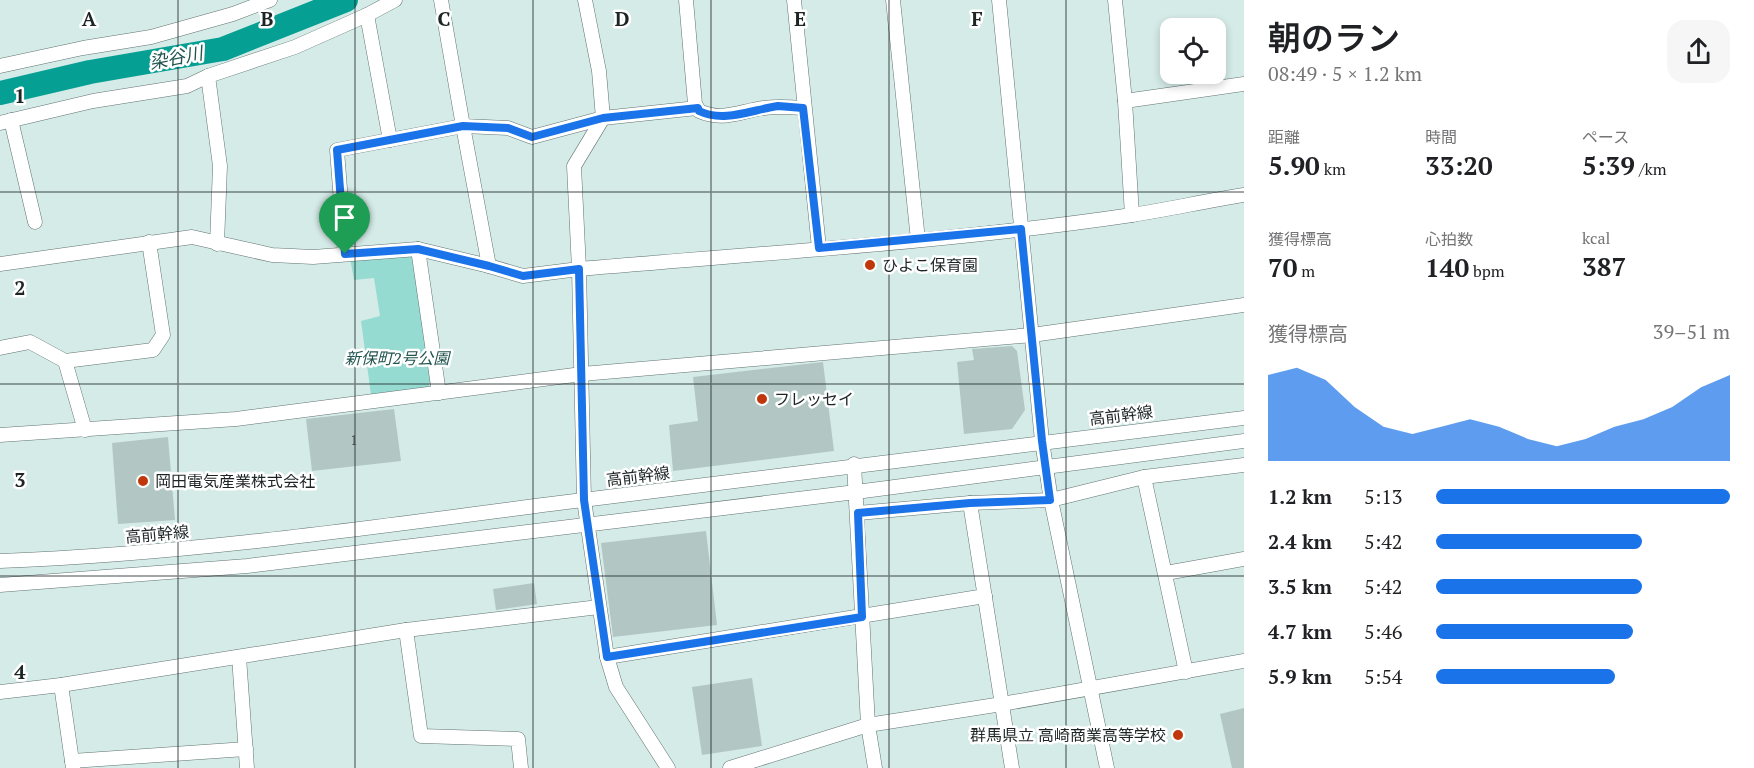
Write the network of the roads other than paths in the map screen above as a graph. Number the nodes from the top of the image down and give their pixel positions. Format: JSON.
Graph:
{"nodes":[{"id":1,"x":270,"y":0,"type":"edge"},
{"id":2,"x":395,"y":0,"type":"edge"},
{"id":3,"x":441,"y":0,"type":"edge"},
{"id":4,"x":585,"y":0,"type":"edge"},
{"id":5,"x":686,"y":0,"type":"edge"},
{"id":6,"x":794,"y":0,"type":"edge"},
{"id":7,"x":893,"y":0,"type":"edge"},
{"id":8,"x":999,"y":0,"type":"edge"},
{"id":9,"x":1115,"y":0,"type":"edge"},
{"id":10,"x":232,"y":7,"type":"edge"},
{"id":11,"x":367,"y":15,"type":"junction"},
{"id":12,"x":0,"y":66,"type":"edge"},
{"id":13,"x":208,"y":76,"type":"junction"},
{"id":14,"x":1244,"y":84,"type":"edge"},
{"id":15,"x":1125,"y":100,"type":"junction"},
{"id":16,"x":698,"y":108,"type":"junction"},
{"id":17,"x":803,"y":108,"type":"junction"},
{"id":18,"x":603,"y":118,"type":"junction"},
{"id":19,"x":6,"y":122,"type":"edge"},
{"id":20,"x":463,"y":126,"type":"junction"},
{"id":21,"x":390,"y":140,"type":"junction"},
{"id":22,"x":1244,"y":195,"type":"edge"},
{"id":23,"x":1132,"y":214,"type":"junction"},
{"id":24,"x":35,"y":222,"type":"dead end"},
{"id":25,"x":1021,"y":229,"type":"junction"},
{"id":26,"x":918,"y":240,"type":"junction"},
{"id":27,"x":149,"y":242,"type":"junction"},
{"id":28,"x":217,"y":244,"type":"junction"},
{"id":29,"x":819,"y":248,"type":"junction"},
{"id":30,"x":418,"y":249,"type":"junction"},
{"id":31,"x":345,"y":254,"type":"junction"},
{"id":32,"x":0,"y":264,"type":"edge"},
{"id":33,"x":489,"y":266,"type":"junction"},
{"id":34,"x":579,"y":269,"type":"junction"},
{"id":35,"x":1244,"y":305,"type":"edge"},
{"id":36,"x":1032,"y":335,"type":"junction"},
{"id":37,"x":0,"y":348,"type":"edge"},
{"id":38,"x":64,"y":361,"type":"junction"},
{"id":39,"x":582,"y":374,"type":"junction"},
{"id":40,"x":439,"y":393,"type":"junction"},
{"id":41,"x":1244,"y":418,"type":"edge"},
{"id":42,"x":85,"y":430,"type":"junction"},
{"id":43,"x":0,"y":435,"type":"edge"},
{"id":44,"x":1042,"y":441,"type":"junction"},
{"id":45,"x":1244,"y":441,"type":"edge"},
{"id":46,"x":854,"y":464,"type":"junction"},
{"id":47,"x":1244,"y":465,"type":"edge"},
{"id":48,"x":1046,"y":466,"type":"junction"},
{"id":49,"x":1144,"y":477,"type":"junction"},
{"id":50,"x":856,"y":492,"type":"junction"},
{"id":51,"x":584,"y":500,"type":"junction"},
{"id":52,"x":1050,"y":500,"type":"junction"},
{"id":53,"x":970,"y":503,"type":"junction"},
{"id":54,"x":858,"y":513,"type":"junction"},
{"id":55,"x":588,"y":524,"type":"junction"},
{"id":56,"x":1244,"y":559,"type":"edge"},
{"id":57,"x":0,"y":561,"type":"edge"},
{"id":58,"x":1166,"y":573,"type":"junction"},
{"id":59,"x":0,"y":585,"type":"edge"},
{"id":60,"x":985,"y":596,"type":"junction"},
{"id":61,"x":599,"y":607,"type":"junction"},
{"id":62,"x":862,"y":617,"type":"junction"},
{"id":63,"x":406,"y":630,"type":"junction"},
{"id":64,"x":239,"y":657,"type":"junction"},
{"id":65,"x":607,"y":657,"type":"junction"},
{"id":66,"x":1244,"y":662,"type":"edge"},
{"id":67,"x":1186,"y":672,"type":"junction"},
{"id":68,"x":61,"y":685,"type":"junction"},
{"id":69,"x":1090,"y":688,"type":"junction"},
{"id":70,"x":0,"y":692,"type":"edge"},
{"id":71,"x":1002,"y":704,"type":"junction"},
{"id":72,"x":868,"y":724,"type":"junction"},
{"id":73,"x":246,"y":749,"type":"junction"},
{"id":74,"x":73,"y":764,"type":"edge"},
{"id":75,"x":247,"y":768,"type":"edge"},
{"id":76,"x":521,"y":768,"type":"edge"},
{"id":77,"x":668,"y":768,"type":"edge"},
{"id":78,"x":730,"y":768,"type":"edge"},
{"id":79,"x":875,"y":768,"type":"edge"},
{"id":80,"x":1012,"y":768,"type":"edge"},
{"id":81,"x":1107,"y":768,"type":"edge"}],
"edges":[{"from":1,"to":10,"type":"street"},
{"from":2,"to":11,"type":"street"},
{"from":3,"to":20,"type":"street"},
{"from":4,"to":18,"type":"street"},
{"from":5,"to":16,"type":"street"},
{"from":6,"to":17,"type":"street"},
{"from":7,"to":26,"type":"street"},
{"from":8,"to":25,"type":"street"},
{"from":9,"to":15,"type":"street"},
{"from":10,"to":12,"type":"street"},
{"from":11,"to":13,"type":"street"},
{"from":11,"to":21,"type":"street"},
{"from":13,"to":19,"type":"street"},
{"from":13,"to":28,"type":"street"},
{"from":14,"to":15,"type":"street"},
{"from":15,"to":23,"type":"street"},
{"from":16,"to":17,"type":"street"},
{"from":16,"to":18,"type":"street"},
{"from":17,"to":29,"type":"street"},
{"from":18,"to":20,"type":"street"},
{"from":18,"to":34,"type":"street"},
{"from":19,"to":24,"type":"street"},
{"from":20,"to":21,"type":"street"},
{"from":20,"to":33,"type":"street"},
{"from":21,"to":31,"type":"street"},
{"from":22,"to":23,"type":"street"},
{"from":23,"to":25,"type":"street"},
{"from":25,"to":26,"type":"street"},
{"from":25,"to":36,"type":"street"},
{"from":26,"to":29,"type":"street"},
{"from":27,"to":28,"type":"street"},
{"from":27,"to":32,"type":"street"},
{"from":27,"to":38,"type":"street"},
{"from":28,"to":31,"type":"street"},
{"from":29,"to":34,"type":"street"},
{"from":30,"to":31,"type":"street"},
{"from":30,"to":33,"type":"street"},
{"from":30,"to":40,"type":"street"},
{"from":33,"to":34,"type":"street"},
{"from":34,"to":39,"type":"street"},
{"from":35,"to":36,"type":"street"},
{"from":36,"to":39,"type":"street"},
{"from":36,"to":44,"type":"street"},
{"from":37,"to":38,"type":"street"},
{"from":38,"to":42,"type":"street"},
{"from":39,"to":40,"type":"street"},
{"from":39,"to":51,"type":"street"},
{"from":40,"to":42,"type":"street"},
{"from":41,"to":44,"type":"street","name":"高前幹線"},
{"from":42,"to":43,"type":"street"},
{"from":44,"to":46,"type":"street","name":"高前幹線"},
{"from":44,"to":48,"type":"street"},
{"from":45,"to":48,"type":"street"},
{"from":46,"to":50,"type":"street"},
{"from":46,"to":51,"type":"street","name":"高前幹線"},
{"from":47,"to":49,"type":"street"},
{"from":48,"to":50,"type":"street"},
{"from":48,"to":52,"type":"street"},
{"from":49,"to":52,"type":"street"},
{"from":49,"to":58,"type":"street"},
{"from":50,"to":54,"type":"street"},
{"from":50,"to":55,"type":"street"},
{"from":51,"to":55,"type":"street"},
{"from":51,"to":57,"type":"street","name":"高前幹線"},
{"from":52,"to":53,"type":"street"},
{"from":52,"to":69,"type":"street"},
{"from":53,"to":54,"type":"street"},
{"from":53,"to":60,"type":"street"},
{"from":54,"to":62,"type":"street"},
{"from":55,"to":59,"type":"street"},
{"from":55,"to":61,"type":"street"},
{"from":56,"to":58,"type":"street"},
{"from":58,"to":67,"type":"street"},
{"from":60,"to":62,"type":"street"},
{"from":60,"to":71,"type":"street"},
{"from":61,"to":63,"type":"street"},
{"from":61,"to":65,"type":"street"},
{"from":62,"to":65,"type":"street"},
{"from":62,"to":72,"type":"street"},
{"from":63,"to":64,"type":"street"},
{"from":63,"to":76,"type":"street"},
{"from":64,"to":68,"type":"street"},
{"from":64,"to":73,"type":"street"},
{"from":65,"to":77,"type":"street"},
{"from":66,"to":67,"type":"street"},
{"from":67,"to":69,"type":"street"},
{"from":68,"to":70,"type":"street"},
{"from":68,"to":74,"type":"street"},
{"from":69,"to":71,"type":"street"},
{"from":69,"to":81,"type":"street"},
{"from":71,"to":72,"type":"street"},
{"from":71,"to":80,"type":"street"},
{"from":72,"to":78,"type":"street"},
{"from":72,"to":79,"type":"street"},
{"from":73,"to":74,"type":"street"},
{"from":73,"to":75,"type":"street"}]}
